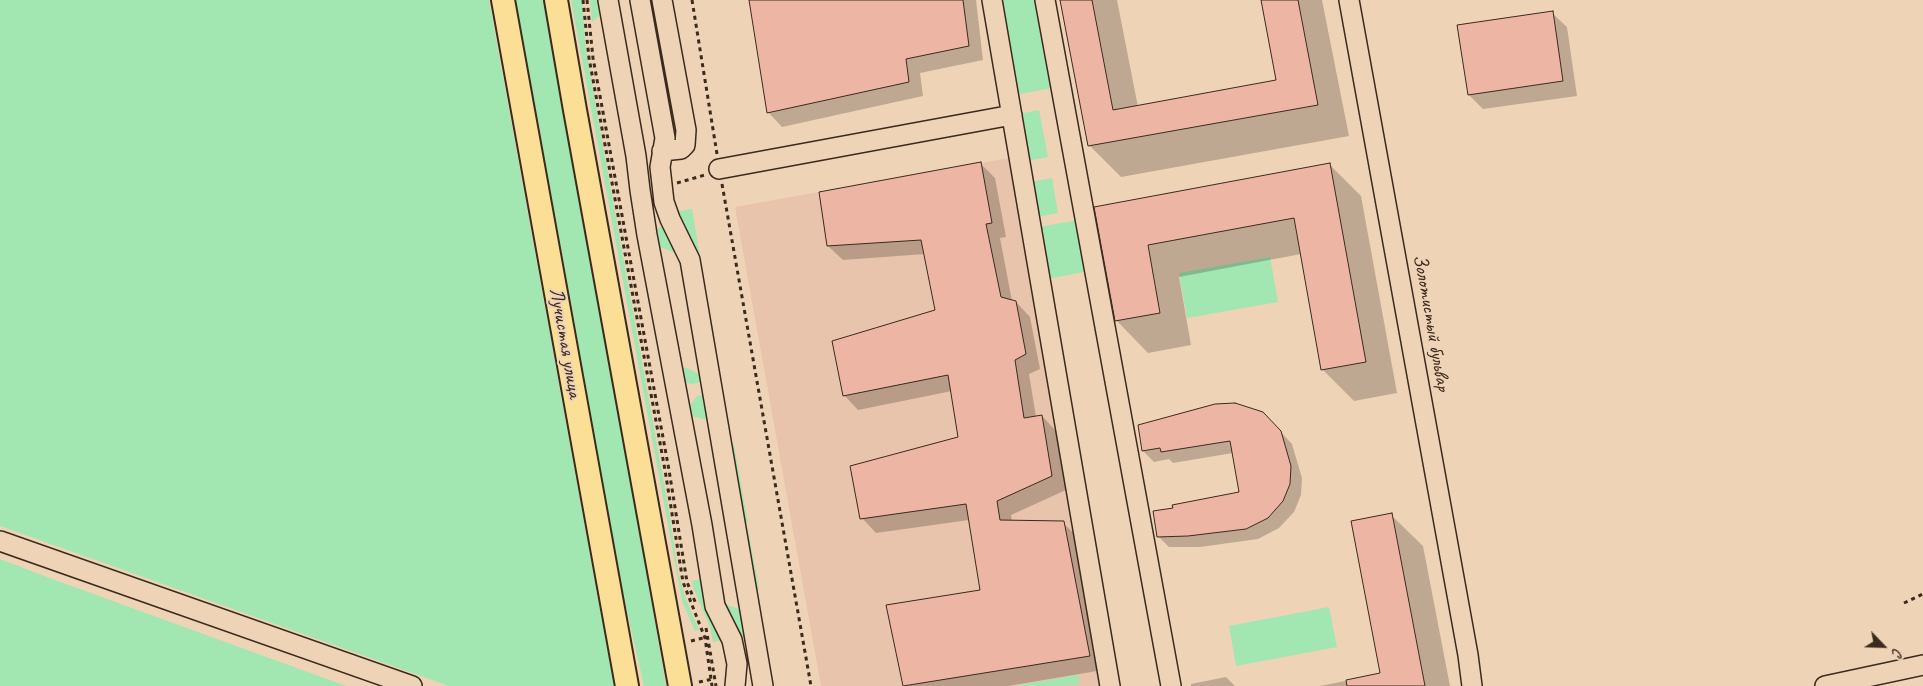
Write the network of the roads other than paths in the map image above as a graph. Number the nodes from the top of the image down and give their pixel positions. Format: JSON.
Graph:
{"nodes":[{"id":1,"x":503,"y":0,"type":"edge"},
{"id":2,"x":556,"y":0,"type":"edge"},
{"id":3,"x":608,"y":0,"type":"edge"},
{"id":4,"x":640,"y":0,"type":"edge"},
{"id":5,"x":662,"y":0,"type":"edge"},
{"id":6,"x":992,"y":0,"type":"edge"},
{"id":7,"x":1045,"y":0,"type":"edge"},
{"id":8,"x":1349,"y":0,"type":"edge"},
{"id":9,"x":1012,"y":116,"type":"junction"},
{"id":10,"x":662,"y":151,"type":"junction"},
{"id":11,"x":719,"y":169,"type":"road end"},
{"id":12,"x":0,"y":541,"type":"edge"},
{"id":13,"x":1923,"y":665,"type":"edge"},
{"id":14,"x":689,"y":684,"type":"edge"},
{"id":15,"x":412,"y":686,"type":"edge"},
{"id":16,"x":627,"y":686,"type":"edge"},
{"id":17,"x":735,"y":686,"type":"edge"},
{"id":18,"x":763,"y":686,"type":"edge"},
{"id":19,"x":1110,"y":686,"type":"edge"},
{"id":20,"x":1171,"y":686,"type":"edge"},
{"id":21,"x":1474,"y":686,"type":"edge"},
{"id":22,"x":1825,"y":686,"type":"edge"}],
"edges":[{"from":1,"to":16,"type":"main road","name":"Лучистая улица"},
{"from":2,"to":14,"type":"main road"},
{"from":3,"to":17,"type":"street"},
{"from":4,"to":10,"type":"street"},
{"from":5,"to":10,"type":"street"},
{"from":6,"to":9,"type":"street"},
{"from":7,"to":20,"type":"street"},
{"from":8,"to":21,"type":"street","name":"Золотистый бульвар"},
{"from":9,"to":11,"type":"street"},
{"from":9,"to":19,"type":"street"},
{"from":10,"to":18,"type":"street"},
{"from":12,"to":15,"type":"street"},
{"from":13,"to":22,"type":"street"}]}
